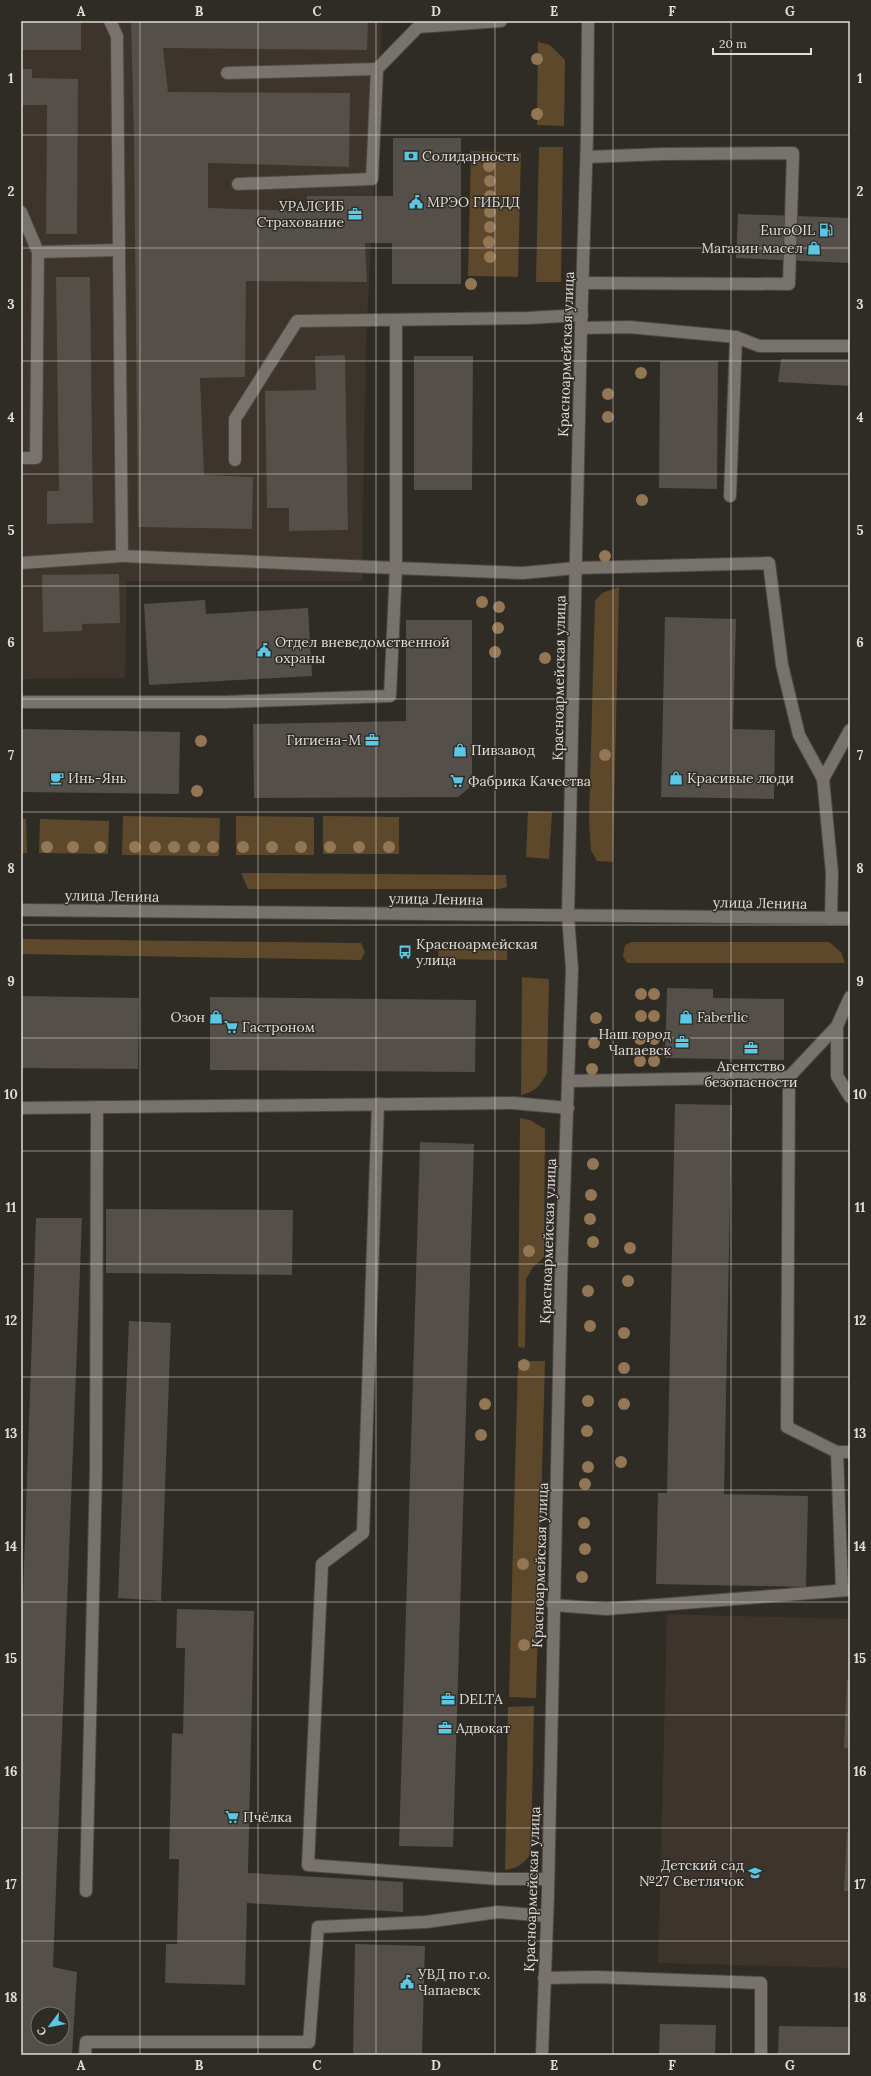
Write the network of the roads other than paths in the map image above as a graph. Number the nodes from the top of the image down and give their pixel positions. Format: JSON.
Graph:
{"nodes":[{"id":1,"x":110,"y":21,"type":"edge"},
{"id":2,"x":501,"y":21,"type":"edge"},
{"id":3,"x":588,"y":21,"type":"edge"},
{"id":4,"x":377,"y":69,"type":"junction"},
{"id":5,"x":226,"y":73,"type":"dead end"},
{"id":6,"x":587,"y":157,"type":"junction"},
{"id":7,"x":238,"y":184,"type":"dead end"},
{"id":8,"x":21,"y":212,"type":"edge"},
{"id":9,"x":119,"y":250,"type":"junction"},
{"id":10,"x":38,"y":252,"type":"junction"},
{"id":11,"x":583,"y":283,"type":"junction"},
{"id":12,"x":582,"y":315,"type":"junction"},
{"id":13,"x":396,"y":320,"type":"junction"},
{"id":14,"x":581,"y":328,"type":"junction"},
{"id":15,"x":736,"y":337,"type":"junction"},
{"id":16,"x":850,"y":346,"type":"edge"},
{"id":17,"x":21,"y":458,"type":"edge"},
{"id":18,"x":235,"y":460,"type":"dead end"},
{"id":19,"x":730,"y":496,"type":"dead end"},
{"id":20,"x":122,"y":556,"type":"junction"},
{"id":21,"x":21,"y":563,"type":"edge"},
{"id":22,"x":396,"y":568,"type":"junction"},
{"id":23,"x":576,"y":568,"type":"junction"},
{"id":24,"x":21,"y":702,"type":"edge"},
{"id":25,"x":850,"y":730,"type":"edge"},
{"id":26,"x":823,"y":779,"type":"junction"},
{"id":27,"x":21,"y":910,"type":"edge"},
{"id":28,"x":568,"y":916,"type":"junction"},
{"id":29,"x":831,"y":918,"type":"junction"},
{"id":30,"x":850,"y":918,"type":"edge"},
{"id":31,"x":850,"y":997,"type":"edge"},
{"id":32,"x":837,"y":1026,"type":"junction"},
{"id":33,"x":789,"y":1077,"type":"junction"},
{"id":34,"x":568,"y":1081,"type":"junction"},
{"id":35,"x":850,"y":1097,"type":"edge"},
{"id":36,"x":378,"y":1104,"type":"junction"},
{"id":37,"x":97,"y":1107,"type":"junction"},
{"id":38,"x":21,"y":1108,"type":"edge"},
{"id":39,"x":568,"y":1108,"type":"junction"},
{"id":40,"x":837,"y":1452,"type":"junction"},
{"id":41,"x":850,"y":1452,"type":"edge"},
{"id":42,"x":846,"y":1590,"type":"edge"},
{"id":43,"x":553,"y":1605,"type":"junction"},
{"id":44,"x":547,"y":1879,"type":"junction"},
{"id":45,"x":86,"y":1891,"type":"dead end"},
{"id":46,"x":547,"y":1916,"type":"junction"},
{"id":47,"x":544,"y":1978,"type":"junction"},
{"id":48,"x":85,"y":2055,"type":"edge"},
{"id":49,"x":542,"y":2055,"type":"edge"},
{"id":50,"x":760,"y":2055,"type":"edge"}],
"edges":[{"from":1,"to":9,"type":"street"},
{"from":2,"to":4,"type":"street"},
{"from":3,"to":6,"type":"street","name":"Красноармейская улица"},
{"from":4,"to":5,"type":"street"},
{"from":4,"to":7,"type":"street"},
{"from":6,"to":11,"type":"street","name":"Красноармейская улица"},
{"from":6,"to":11,"type":"street"},
{"from":8,"to":10,"type":"street"},
{"from":9,"to":10,"type":"street"},
{"from":9,"to":20,"type":"street"},
{"from":10,"to":17,"type":"street"},
{"from":11,"to":12,"type":"street","name":"Красноармейская улица"},
{"from":12,"to":13,"type":"street"},
{"from":12,"to":14,"type":"street","name":"Красноармейская улица"},
{"from":13,"to":18,"type":"street"},
{"from":13,"to":22,"type":"street"},
{"from":14,"to":15,"type":"street"},
{"from":14,"to":23,"type":"street","name":"Красноармейская улица"},
{"from":15,"to":16,"type":"street"},
{"from":15,"to":19,"type":"street"},
{"from":20,"to":21,"type":"street"},
{"from":20,"to":22,"type":"street"},
{"from":22,"to":23,"type":"street"},
{"from":22,"to":24,"type":"street"},
{"from":23,"to":26,"type":"street"},
{"from":23,"to":28,"type":"street","name":"Красноармейская улица"},
{"from":25,"to":26,"type":"street"},
{"from":26,"to":29,"type":"street"},
{"from":27,"to":28,"type":"street","name":"улица Ленина"},
{"from":28,"to":29,"type":"street","name":"улица Ленина"},
{"from":28,"to":34,"type":"street","name":"Красноармейская улица"},
{"from":29,"to":30,"type":"street","name":"улица Ленина"},
{"from":31,"to":32,"type":"street"},
{"from":32,"to":33,"type":"street"},
{"from":32,"to":35,"type":"street"},
{"from":33,"to":34,"type":"street"},
{"from":33,"to":40,"type":"street"},
{"from":34,"to":39,"type":"street","name":"Красноармейская улица"},
{"from":36,"to":37,"type":"street"},
{"from":36,"to":39,"type":"street"},
{"from":36,"to":44,"type":"street"},
{"from":37,"to":38,"type":"street"},
{"from":37,"to":45,"type":"street"},
{"from":39,"to":43,"type":"street","name":"Красноармейская улица"},
{"from":40,"to":41,"type":"street"},
{"from":40,"to":42,"type":"street"},
{"from":42,"to":43,"type":"street"},
{"from":43,"to":44,"type":"street","name":"Красноармейская улица"},
{"from":44,"to":46,"type":"street","name":"Красноармейская улица"},
{"from":46,"to":47,"type":"street","name":"Красноармейская улица"},
{"from":46,"to":48,"type":"street"},
{"from":47,"to":49,"type":"street","name":"Красноармейская улица"},
{"from":47,"to":50,"type":"street"}]}
